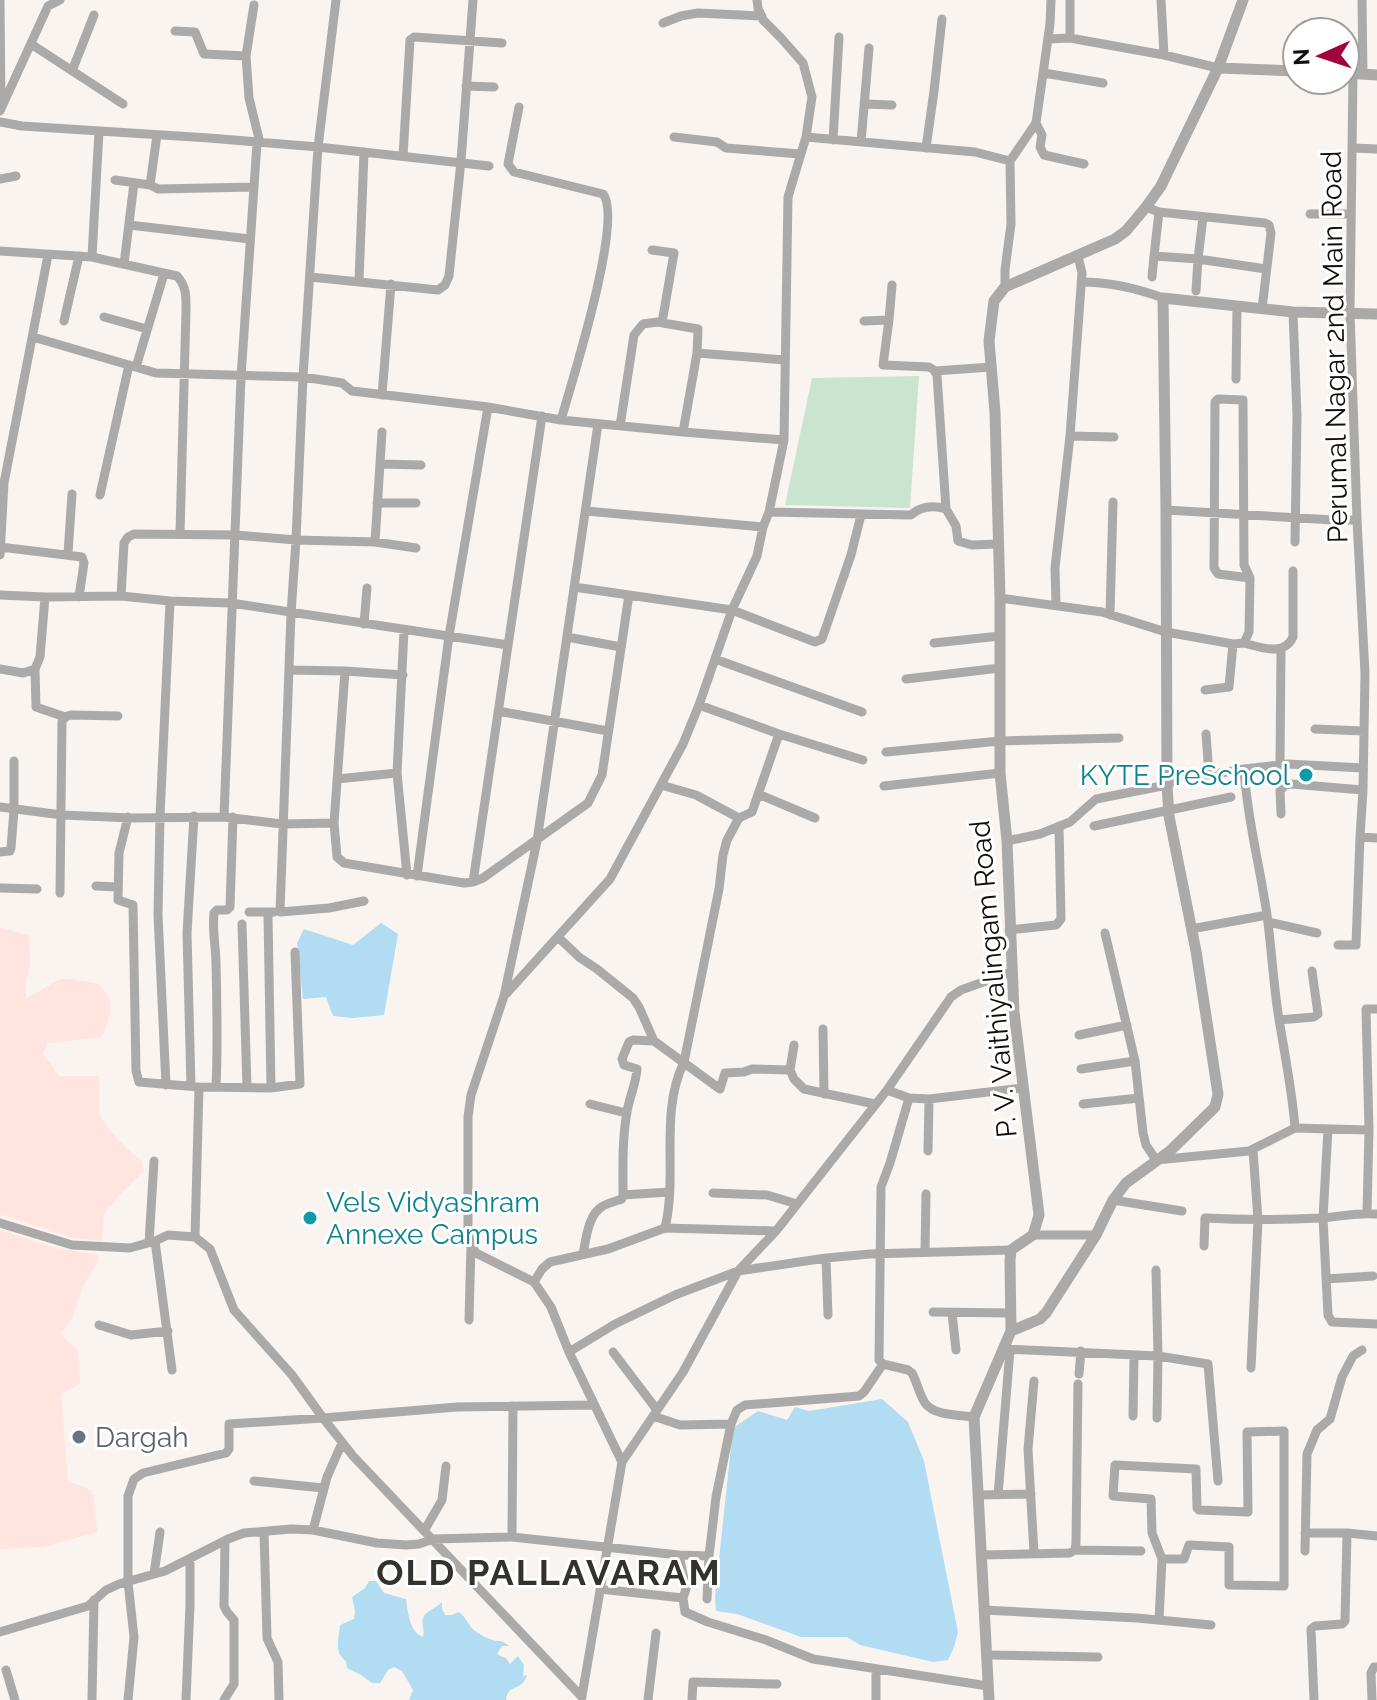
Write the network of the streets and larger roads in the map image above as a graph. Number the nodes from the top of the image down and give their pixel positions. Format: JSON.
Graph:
{"nodes":[{"id":1,"x":0,"y":0,"type":"edge"},
{"id":2,"x":60,"y":0,"type":"edge"},
{"id":3,"x":336,"y":0,"type":"edge"},
{"id":4,"x":473,"y":0,"type":"edge"},
{"id":5,"x":757,"y":0,"type":"edge"},
{"id":6,"x":1051,"y":0,"type":"edge"},
{"id":7,"x":1070,"y":0,"type":"edge"},
{"id":8,"x":1161,"y":0,"type":"edge"},
{"id":9,"x":1243,"y":0,"type":"edge"},
{"id":10,"x":48,"y":3,"type":"edge"},
{"id":11,"x":254,"y":5,"type":"dead end"},
{"id":12,"x":94,"y":15,"type":"dead end"},
{"id":13,"x":762,"y":16,"type":"junction"},
{"id":14,"x":942,"y":19,"type":"dead end"},
{"id":15,"x":663,"y":23,"type":"dead end"},
{"id":16,"x":175,"y":31,"type":"dead end"},
{"id":17,"x":839,"y":37,"type":"dead end"},
{"id":18,"x":1070,"y":38,"type":"junction"},
{"id":19,"x":1048,"y":39,"type":"junction"},
{"id":20,"x":470,"y":41,"type":"junction"},
{"id":21,"x":502,"y":43,"type":"dead end"},
{"id":22,"x":31,"y":44,"type":"junction"},
{"id":23,"x":869,"y":48,"type":"dead end"},
{"id":24,"x":1164,"y":55,"type":"junction"},
{"id":25,"x":246,"y":56,"type":"junction"},
{"id":26,"x":1218,"y":68,"type":"junction"},
{"id":27,"x":1281,"y":70,"type":"edge"},
{"id":28,"x":72,"y":71,"type":"junction"},
{"id":29,"x":1044,"y":73,"type":"junction"},
{"id":30,"x":1103,"y":83,"type":"dead end"},
{"id":31,"x":466,"y":86,"type":"junction"},
{"id":32,"x":494,"y":87,"type":"dead end"},
{"id":33,"x":1353,"y":96,"type":"edge"},
{"id":34,"x":123,"y":104,"type":"dead end"},
{"id":35,"x":864,"y":104,"type":"junction"},
{"id":36,"x":892,"y":105,"type":"dead end"},
{"id":37,"x":519,"y":107,"type":"dead end"},
{"id":38,"x":0,"y":111,"type":"edge"},
{"id":39,"x":0,"y":122,"type":"edge"},
{"id":40,"x":1036,"y":123,"type":"junction"},
{"id":41,"x":99,"y":131,"type":"junction"},
{"id":42,"x":157,"y":135,"type":"junction"},
{"id":43,"x":674,"y":137,"type":"dead end"},
{"id":44,"x":806,"y":137,"type":"junction"},
{"id":45,"x":833,"y":140,"type":"junction"},
{"id":46,"x":861,"y":142,"type":"junction"},
{"id":47,"x":258,"y":143,"type":"junction"},
{"id":48,"x":318,"y":147,"type":"junction"},
{"id":49,"x":926,"y":148,"type":"junction"},
{"id":50,"x":1352,"y":148,"type":"junction"},
{"id":51,"x":1377,"y":149,"type":"edge"},
{"id":52,"x":364,"y":152,"type":"junction"},
{"id":53,"x":800,"y":154,"type":"junction"},
{"id":54,"x":403,"y":156,"type":"junction"},
{"id":55,"x":461,"y":161,"type":"junction"},
{"id":56,"x":1010,"y":161,"type":"junction"},
{"id":57,"x":1084,"y":164,"type":"dead end"},
{"id":58,"x":489,"y":166,"type":"dead end"},
{"id":59,"x":16,"y":176,"type":"dead end"},
{"id":60,"x":0,"y":179,"type":"edge"},
{"id":61,"x":115,"y":180,"type":"dead end"},
{"id":62,"x":134,"y":183,"type":"junction"},
{"id":63,"x":150,"y":185,"type":"junction"},
{"id":64,"x":254,"y":187,"type":"junction"},
{"id":65,"x":1146,"y":207,"type":"junction"},
{"id":66,"x":1159,"y":212,"type":"junction"},
{"id":67,"x":1310,"y":214,"type":"dead end"},
{"id":68,"x":1351,"y":214,"type":"junction"},
{"id":69,"x":1203,"y":217,"type":"junction"},
{"id":70,"x":129,"y":225,"type":"junction"},
{"id":71,"x":250,"y":239,"type":"junction"},
{"id":72,"x":652,"y":250,"type":"dead end"},
{"id":73,"x":0,"y":251,"type":"edge"},
{"id":74,"x":48,"y":255,"type":"junction"},
{"id":75,"x":79,"y":256,"type":"junction"},
{"id":76,"x":1078,"y":256,"type":"junction"},
{"id":77,"x":1154,"y":256,"type":"junction"},
{"id":78,"x":92,"y":257,"type":"junction"},
{"id":79,"x":1198,"y":259,"type":"junction"},
{"id":80,"x":124,"y":264,"type":"junction"},
{"id":81,"x":1266,"y":269,"type":"junction"},
{"id":82,"x":164,"y":274,"type":"junction"},
{"id":83,"x":310,"y":277,"type":"junction"},
{"id":84,"x":1152,"y":277,"type":"dead end"},
{"id":85,"x":359,"y":281,"type":"junction"},
{"id":86,"x":1081,"y":282,"type":"junction"},
{"id":87,"x":391,"y":284,"type":"junction"},
{"id":88,"x":892,"y":285,"type":"dead end"},
{"id":89,"x":1005,"y":287,"type":"junction"},
{"id":90,"x":1196,"y":291,"type":"dead end"},
{"id":91,"x":1163,"y":298,"type":"junction"},
{"id":92,"x":1237,"y":306,"type":"junction"},
{"id":93,"x":1262,"y":309,"type":"junction"},
{"id":94,"x":1293,"y":312,"type":"junction"},
{"id":95,"x":1350,"y":312,"type":"junction"},
{"id":96,"x":1377,"y":314,"type":"edge"},
{"id":97,"x":104,"y":317,"type":"dead end"},
{"id":98,"x":889,"y":320,"type":"junction"},
{"id":99,"x":64,"y":321,"type":"dead end"},
{"id":100,"x":864,"y":321,"type":"dead end"},
{"id":101,"x":662,"y":323,"type":"junction"},
{"id":102,"x":147,"y":329,"type":"junction"},
{"id":103,"x":33,"y":337,"type":"junction"},
{"id":104,"x":697,"y":353,"type":"junction"},
{"id":105,"x":785,"y":360,"type":"junction"},
{"id":106,"x":132,"y":366,"type":"junction"},
{"id":107,"x":991,"y":367,"type":"junction"},
{"id":108,"x":935,"y":371,"type":"junction"},
{"id":109,"x":184,"y":375,"type":"junction"},
{"id":110,"x":241,"y":377,"type":"junction"},
{"id":111,"x":303,"y":377,"type":"junction"},
{"id":112,"x":1236,"y":379,"type":"dead end"},
{"id":113,"x":382,"y":395,"type":"junction"},
{"id":114,"x":488,"y":407,"type":"junction"},
{"id":115,"x":542,"y":416,"type":"junction"},
{"id":116,"x":561,"y":420,"type":"junction"},
{"id":117,"x":598,"y":424,"type":"junction"},
{"id":118,"x":620,"y":426,"type":"junction"},
{"id":119,"x":382,"y":432,"type":"dead end"},
{"id":120,"x":683,"y":432,"type":"junction"},
{"id":121,"x":1070,"y":436,"type":"junction"},
{"id":122,"x":1114,"y":437,"type":"dead end"},
{"id":123,"x":784,"y":440,"type":"junction"},
{"id":124,"x":380,"y":464,"type":"junction"},
{"id":125,"x":421,"y":465,"type":"dead end"},
{"id":126,"x":3,"y":474,"type":"edge"},
{"id":127,"x":72,"y":494,"type":"dead end"},
{"id":128,"x":100,"y":495,"type":"dead end"},
{"id":129,"x":1113,"y":502,"type":"dead end"},
{"id":130,"x":377,"y":503,"type":"junction"},
{"id":131,"x":416,"y":503,"type":"dead end"},
{"id":132,"x":946,"y":509,"type":"junction"},
{"id":133,"x":1166,"y":510,"type":"junction"},
{"id":134,"x":586,"y":511,"type":"junction"},
{"id":135,"x":769,"y":512,"type":"junction"},
{"id":136,"x":1215,"y":512,"type":"junction"},
{"id":137,"x":1243,"y":514,"type":"junction"},
{"id":138,"x":861,"y":515,"type":"junction"},
{"id":139,"x":1295,"y":517,"type":"junction"},
{"id":140,"x":1357,"y":520,"type":"junction"},
{"id":141,"x":763,"y":527,"type":"junction"},
{"id":142,"x":180,"y":533,"type":"junction"},
{"id":143,"x":236,"y":535,"type":"junction"},
{"id":144,"x":296,"y":540,"type":"junction"},
{"id":145,"x":375,"y":542,"type":"junction"},
{"id":146,"x":1295,"y":542,"type":"dead end"},
{"id":147,"x":998,"y":544,"type":"junction"},
{"id":148,"x":0,"y":547,"type":"edge"},
{"id":149,"x":416,"y":548,"type":"dead end"},
{"id":150,"x":68,"y":554,"type":"junction"},
{"id":151,"x":0,"y":555,"type":"edge"},
{"id":152,"x":1293,"y":571,"type":"dead end"},
{"id":153,"x":1250,"y":578,"type":"junction"},
{"id":154,"x":574,"y":587,"type":"junction"},
{"id":155,"x":367,"y":588,"type":"dead end"},
{"id":156,"x":0,"y":595,"type":"edge"},
{"id":157,"x":629,"y":595,"type":"junction"},
{"id":158,"x":121,"y":596,"type":"junction"},
{"id":159,"x":45,"y":597,"type":"junction"},
{"id":160,"x":79,"y":597,"type":"junction"},
{"id":161,"x":1000,"y":598,"type":"junction"},
{"id":162,"x":170,"y":601,"type":"junction"},
{"id":163,"x":231,"y":603,"type":"junction"},
{"id":164,"x":1056,"y":605,"type":"junction"},
{"id":165,"x":732,"y":610,"type":"junction"},
{"id":166,"x":291,"y":614,"type":"junction"},
{"id":167,"x":1110,"y":615,"type":"junction"},
{"id":168,"x":364,"y":624,"type":"junction"},
{"id":169,"x":404,"y":630,"type":"junction"},
{"id":170,"x":1166,"y":632,"type":"junction"},
{"id":171,"x":449,"y":636,"type":"junction"},
{"id":172,"x":1000,"y":636,"type":"junction"},
{"id":173,"x":567,"y":637,"type":"junction"},
{"id":174,"x":934,"y":643,"type":"dead end"},
{"id":175,"x":1238,"y":644,"type":"junction"},
{"id":176,"x":508,"y":645,"type":"junction"},
{"id":177,"x":621,"y":647,"type":"junction"},
{"id":178,"x":1281,"y":649,"type":"junction"},
{"id":179,"x":715,"y":659,"type":"junction"},
{"id":180,"x":1000,"y":668,"type":"junction"},
{"id":181,"x":0,"y":669,"type":"edge"},
{"id":182,"x":35,"y":669,"type":"junction"},
{"id":183,"x":289,"y":670,"type":"junction"},
{"id":184,"x":345,"y":671,"type":"junction"},
{"id":185,"x":1377,"y":672,"type":"edge"},
{"id":186,"x":1365,"y":673,"type":"junction"},
{"id":187,"x":403,"y":675,"type":"junction"},
{"id":188,"x":906,"y":679,"type":"dead end"},
{"id":189,"x":1205,"y":690,"type":"dead end"},
{"id":190,"x":699,"y":705,"type":"junction"},
{"id":191,"x":498,"y":711,"type":"junction"},
{"id":192,"x":862,"y":712,"type":"dead end"},
{"id":193,"x":118,"y":716,"type":"dead end"},
{"id":194,"x":65,"y":717,"type":"junction"},
{"id":195,"x":555,"y":722,"type":"junction"},
{"id":196,"x":1315,"y":729,"type":"dead end"},
{"id":197,"x":608,"y":731,"type":"junction"},
{"id":198,"x":1364,"y":731,"type":"junction"},
{"id":199,"x":779,"y":734,"type":"junction"},
{"id":200,"x":1206,"y":734,"type":"dead end"},
{"id":201,"x":1119,"y":738,"type":"dead end"},
{"id":202,"x":1000,"y":741,"type":"junction"},
{"id":203,"x":886,"y":752,"type":"dead end"},
{"id":204,"x":863,"y":760,"type":"dead end"},
{"id":205,"x":14,"y":761,"type":"dead end"},
{"id":206,"x":1280,"y":765,"type":"junction"},
{"id":207,"x":1363,"y":768,"type":"junction"},
{"id":208,"x":1244,"y":769,"type":"junction"},
{"id":209,"x":397,"y":773,"type":"junction"},
{"id":210,"x":1000,"y":773,"type":"junction"},
{"id":211,"x":1209,"y":775,"type":"junction"},
{"id":212,"x":337,"y":779,"type":"junction"},
{"id":213,"x":661,"y":785,"type":"junction"},
{"id":214,"x":1167,"y":785,"type":"junction"},
{"id":215,"x":884,"y":786,"type":"dead end"},
{"id":216,"x":1363,"y":790,"type":"junction"},
{"id":217,"x":758,"y":794,"type":"junction"},
{"id":218,"x":1231,"y":797,"type":"dead end"},
{"id":219,"x":0,"y":807,"type":"edge"},
{"id":220,"x":14,"y":810,"type":"junction"},
{"id":221,"x":1169,"y":811,"type":"junction"},
{"id":222,"x":1281,"y":814,"type":"dead end"},
{"id":223,"x":62,"y":815,"type":"junction"},
{"id":224,"x":160,"y":816,"type":"junction"},
{"id":225,"x":194,"y":816,"type":"junction"},
{"id":226,"x":128,"y":817,"type":"junction"},
{"id":227,"x":228,"y":817,"type":"junction"},
{"id":228,"x":739,"y":818,"type":"junction"},
{"id":229,"x":815,"y":818,"type":"dead end"},
{"id":230,"x":334,"y":823,"type":"junction"},
{"id":231,"x":282,"y":824,"type":"junction"},
{"id":232,"x":1059,"y":826,"type":"junction"},
{"id":233,"x":1094,"y":826,"type":"dead end"},
{"id":234,"x":1360,"y":837,"type":"junction"},
{"id":235,"x":1377,"y":838,"type":"edge"},
{"id":236,"x":537,"y":841,"type":"junction"},
{"id":237,"x":1007,"y":841,"type":"junction"},
{"id":238,"x":0,"y":852,"type":"edge"},
{"id":239,"x":412,"y":875,"type":"junction"},
{"id":240,"x":473,"y":882,"type":"junction"},
{"id":241,"x":96,"y":886,"type":"dead end"},
{"id":242,"x":117,"y":887,"type":"junction"},
{"id":243,"x":0,"y":888,"type":"edge"},
{"id":244,"x":37,"y":889,"type":"dead end"},
{"id":245,"x":60,"y":893,"type":"dead end"},
{"id":246,"x":364,"y":901,"type":"dead end"},
{"id":247,"x":249,"y":912,"type":"dead end"},
{"id":248,"x":275,"y":912,"type":"junction"},
{"id":249,"x":1268,"y":918,"type":"junction"},
{"id":250,"x":242,"y":924,"type":"dead end"},
{"id":251,"x":1191,"y":929,"type":"junction"},
{"id":252,"x":1009,"y":930,"type":"junction"},
{"id":253,"x":1105,"y":933,"type":"dead end"},
{"id":254,"x":1317,"y":933,"type":"dead end"},
{"id":255,"x":558,"y":937,"type":"junction"},
{"id":256,"x":1338,"y":945,"type":"dead end"},
{"id":257,"x":295,"y":952,"type":"dead end"},
{"id":258,"x":1312,"y":971,"type":"dead end"},
{"id":259,"x":1011,"y":972,"type":"junction"},
{"id":260,"x":504,"y":996,"type":"junction"},
{"id":261,"x":1377,"y":1009,"type":"edge"},
{"id":262,"x":1279,"y":1020,"type":"junction"},
{"id":263,"x":1127,"y":1025,"type":"junction"},
{"id":264,"x":823,"y":1029,"type":"dead end"},
{"id":265,"x":1372,"y":1029,"type":"edge"},
{"id":266,"x":1079,"y":1035,"type":"dead end"},
{"id":267,"x":654,"y":1041,"type":"junction"},
{"id":268,"x":794,"y":1045,"type":"dead end"},
{"id":269,"x":1135,"y":1061,"type":"junction"},
{"id":270,"x":684,"y":1062,"type":"junction"},
{"id":271,"x":1081,"y":1069,"type":"dead end"},
{"id":272,"x":790,"y":1070,"type":"junction"},
{"id":273,"x":1372,"y":1071,"type":"edge"},
{"id":274,"x":166,"y":1085,"type":"junction"},
{"id":275,"x":195,"y":1086,"type":"junction"},
{"id":276,"x":216,"y":1087,"type":"junction"},
{"id":277,"x":247,"y":1087,"type":"junction"},
{"id":278,"x":271,"y":1088,"type":"junction"},
{"id":279,"x":1023,"y":1088,"type":"junction"},
{"id":280,"x":887,"y":1090,"type":"junction"},
{"id":281,"x":824,"y":1094,"type":"junction"},
{"id":282,"x":909,"y":1098,"type":"junction"},
{"id":283,"x":1139,"y":1098,"type":"junction"},
{"id":284,"x":929,"y":1099,"type":"junction"},
{"id":285,"x":590,"y":1104,"type":"dead end"},
{"id":286,"x":875,"y":1104,"type":"junction"},
{"id":287,"x":1083,"y":1104,"type":"dead end"},
{"id":288,"x":626,"y":1113,"type":"junction"},
{"id":289,"x":1295,"y":1128,"type":"junction"},
{"id":290,"x":1328,"y":1129,"type":"junction"},
{"id":291,"x":1369,"y":1130,"type":"junction"},
{"id":292,"x":1253,"y":1150,"type":"junction"},
{"id":293,"x":928,"y":1151,"type":"dead end"},
{"id":294,"x":1156,"y":1160,"type":"junction"},
{"id":295,"x":154,"y":1161,"type":"dead end"},
{"id":296,"x":669,"y":1192,"type":"junction"},
{"id":297,"x":713,"y":1193,"type":"dead end"},
{"id":298,"x":926,"y":1194,"type":"dead end"},
{"id":299,"x":623,"y":1195,"type":"junction"},
{"id":300,"x":1113,"y":1200,"type":"junction"},
{"id":301,"x":797,"y":1204,"type":"junction"},
{"id":302,"x":1182,"y":1211,"type":"dead end"},
{"id":303,"x":1372,"y":1214,"type":"edge"},
{"id":304,"x":1323,"y":1218,"type":"junction"},
{"id":305,"x":1258,"y":1220,"type":"junction"},
{"id":306,"x":0,"y":1223,"type":"edge"},
{"id":307,"x":665,"y":1228,"type":"junction"},
{"id":308,"x":776,"y":1231,"type":"junction"},
{"id":309,"x":1033,"y":1235,"type":"junction"},
{"id":310,"x":1096,"y":1235,"type":"junction"},
{"id":311,"x":195,"y":1237,"type":"junction"},
{"id":312,"x":152,"y":1242,"type":"junction"},
{"id":313,"x":471,"y":1245,"type":"junction"},
{"id":314,"x":1204,"y":1246,"type":"dead end"},
{"id":315,"x":1011,"y":1250,"type":"junction"},
{"id":316,"x":925,"y":1252,"type":"junction"},
{"id":317,"x":583,"y":1254,"type":"junction"},
{"id":318,"x":881,"y":1254,"type":"junction"},
{"id":319,"x":826,"y":1258,"type":"junction"},
{"id":320,"x":1156,"y":1270,"type":"dead end"},
{"id":321,"x":738,"y":1271,"type":"junction"},
{"id":322,"x":1373,"y":1276,"type":"dead end"},
{"id":323,"x":1326,"y":1279,"type":"junction"},
{"id":324,"x":534,"y":1282,"type":"junction"},
{"id":325,"x":933,"y":1312,"type":"dead end"},
{"id":326,"x":952,"y":1313,"type":"junction"},
{"id":327,"x":1011,"y":1313,"type":"junction"},
{"id":328,"x":828,"y":1315,"type":"dead end"},
{"id":329,"x":469,"y":1320,"type":"dead end"},
{"id":330,"x":1377,"y":1324,"type":"edge"},
{"id":331,"x":99,"y":1325,"type":"dead end"},
{"id":332,"x":168,"y":1331,"type":"junction"},
{"id":333,"x":1011,"y":1331,"type":"junction"},
{"id":334,"x":956,"y":1350,"type":"dead end"},
{"id":335,"x":1006,"y":1350,"type":"junction"},
{"id":336,"x":1362,"y":1350,"type":"dead end"},
{"id":337,"x":1081,"y":1351,"type":"junction"},
{"id":338,"x":569,"y":1352,"type":"junction"},
{"id":339,"x":613,"y":1352,"type":"dead end"},
{"id":340,"x":1134,"y":1356,"type":"junction"},
{"id":341,"x":1158,"y":1356,"type":"junction"},
{"id":342,"x":883,"y":1364,"type":"junction"},
{"id":343,"x":1251,"y":1368,"type":"dead end"},
{"id":344,"x":172,"y":1370,"type":"dead end"},
{"id":345,"x":1034,"y":1381,"type":"dead end"},
{"id":346,"x":594,"y":1405,"type":"junction"},
{"id":347,"x":513,"y":1406,"type":"junction"},
{"id":348,"x":655,"y":1413,"type":"junction"},
{"id":349,"x":1133,"y":1416,"type":"dead end"},
{"id":350,"x":974,"y":1417,"type":"junction"},
{"id":351,"x":323,"y":1418,"type":"junction"},
{"id":352,"x":1157,"y":1418,"type":"dead end"},
{"id":353,"x":731,"y":1424,"type":"junction"},
{"id":354,"x":342,"y":1443,"type":"junction"},
{"id":355,"x":622,"y":1462,"type":"junction"},
{"id":356,"x":446,"y":1466,"type":"dead end"},
{"id":357,"x":254,"y":1481,"type":"dead end"},
{"id":358,"x":1218,"y":1481,"type":"dead end"},
{"id":359,"x":323,"y":1488,"type":"junction"},
{"id":360,"x":1031,"y":1494,"type":"junction"},
{"id":361,"x":978,"y":1495,"type":"junction"},
{"id":362,"x":998,"y":1495,"type":"junction"},
{"id":363,"x":313,"y":1530,"type":"junction"},
{"id":364,"x":424,"y":1531,"type":"junction"},
{"id":365,"x":160,"y":1532,"type":"dead end"},
{"id":366,"x":264,"y":1532,"type":"junction"},
{"id":367,"x":1305,"y":1533,"type":"junction"},
{"id":368,"x":1347,"y":1533,"type":"junction"},
{"id":369,"x":1377,"y":1536,"type":"edge"},
{"id":370,"x":512,"y":1537,"type":"junction"},
{"id":371,"x":433,"y":1539,"type":"junction"},
{"id":372,"x":225,"y":1541,"type":"junction"},
{"id":373,"x":607,"y":1548,"type":"junction"},
{"id":374,"x":1075,"y":1550,"type":"junction"},
{"id":375,"x":1141,"y":1551,"type":"dead end"},
{"id":376,"x":1305,"y":1551,"type":"dead end"},
{"id":377,"x":1034,"y":1553,"type":"junction"},
{"id":378,"x":679,"y":1555,"type":"junction"},
{"id":379,"x":981,"y":1555,"type":"junction"},
{"id":380,"x":709,"y":1556,"type":"junction"},
{"id":381,"x":190,"y":1559,"type":"junction"},
{"id":382,"x":1162,"y":1559,"type":"junction"},
{"id":383,"x":154,"y":1574,"type":"junction"},
{"id":384,"x":128,"y":1582,"type":"junction"},
{"id":385,"x":600,"y":1589,"type":"junction"},
{"id":386,"x":683,"y":1598,"type":"junction"},
{"id":387,"x":707,"y":1599,"type":"dead end"},
{"id":388,"x":94,"y":1600,"type":"junction"},
{"id":389,"x":984,"y":1610,"type":"junction"},
{"id":390,"x":1159,"y":1620,"type":"junction"},
{"id":391,"x":1211,"y":1625,"type":"dead end"},
{"id":392,"x":0,"y":1632,"type":"edge"},
{"id":393,"x":656,"y":1633,"type":"dead end"},
{"id":394,"x":986,"y":1655,"type":"junction"},
{"id":395,"x":1098,"y":1657,"type":"dead end"},
{"id":396,"x":1377,"y":1667,"type":"edge"},
{"id":397,"x":876,"y":1669,"type":"junction"},
{"id":398,"x":6,"y":1670,"type":"dead end"},
{"id":399,"x":777,"y":1684,"type":"dead end"},
{"id":400,"x":988,"y":1686,"type":"junction"},
{"id":401,"x":582,"y":1698,"type":"edge"},
{"id":402,"x":15,"y":1700,"type":"edge"},
{"id":403,"x":92,"y":1700,"type":"edge"},
{"id":404,"x":128,"y":1700,"type":"edge"},
{"id":405,"x":186,"y":1700,"type":"edge"},
{"id":406,"x":224,"y":1700,"type":"edge"},
{"id":407,"x":279,"y":1700,"type":"edge"},
{"id":408,"x":648,"y":1700,"type":"edge"},
{"id":409,"x":692,"y":1700,"type":"edge"},
{"id":410,"x":876,"y":1700,"type":"edge"},
{"id":411,"x":989,"y":1700,"type":"edge"},
{"id":412,"x":1314,"y":1700,"type":"edge"},
{"id":413,"x":1372,"y":1700,"type":"edge"}],
"edges":[{"from":1,"to":38,"type":"street"},
{"from":2,"to":10,"type":"street"},
{"from":3,"to":48,"type":"street"},
{"from":4,"to":20,"type":"street"},
{"from":5,"to":13,"type":"street"},
{"from":6,"to":19,"type":"street"},
{"from":7,"to":18,"type":"street"},
{"from":8,"to":24,"type":"street"},
{"from":9,"to":26,"type":"street"},
{"from":10,"to":22,"type":"street"},
{"from":11,"to":25,"type":"street"},
{"from":12,"to":28,"type":"street"},
{"from":13,"to":15,"type":"street"},
{"from":13,"to":44,"type":"street"},
{"from":14,"to":49,"type":"street"},
{"from":16,"to":25,"type":"street"},
{"from":17,"to":45,"type":"street"},
{"from":18,"to":19,"type":"street"},
{"from":18,"to":24,"type":"street"},
{"from":19,"to":29,"type":"street"},
{"from":20,"to":21,"type":"street"},
{"from":20,"to":31,"type":"street"},
{"from":20,"to":54,"type":"street"},
{"from":22,"to":28,"type":"street"},
{"from":22,"to":38,"type":"street"},
{"from":23,"to":35,"type":"street"},
{"from":24,"to":26,"type":"street"},
{"from":25,"to":47,"type":"street"},
{"from":26,"to":27,"type":"street"},
{"from":26,"to":65,"type":"street"},
{"from":28,"to":34,"type":"street"},
{"from":29,"to":30,"type":"street"},
{"from":29,"to":40,"type":"street"},
{"from":31,"to":32,"type":"street"},
{"from":31,"to":55,"type":"street"},
{"from":33,"to":50,"type":"street","name":"Perumal Nagar 2nd Main Road"},
{"from":35,"to":36,"type":"street"},
{"from":35,"to":46,"type":"street"},
{"from":37,"to":116,"type":"street"},
{"from":39,"to":41,"type":"street"},
{"from":40,"to":56,"type":"street"},
{"from":40,"to":57,"type":"street"},
{"from":41,"to":42,"type":"street"},
{"from":41,"to":78,"type":"street"},
{"from":42,"to":47,"type":"street"},
{"from":42,"to":63,"type":"street"},
{"from":43,"to":53,"type":"street"},
{"from":44,"to":45,"type":"street"},
{"from":44,"to":53,"type":"street"},
{"from":45,"to":46,"type":"street"},
{"from":46,"to":49,"type":"street"},
{"from":47,"to":48,"type":"street"},
{"from":47,"to":64,"type":"street"},
{"from":48,"to":52,"type":"street"},
{"from":48,"to":83,"type":"street"},
{"from":49,"to":56,"type":"street"},
{"from":50,"to":51,"type":"street"},
{"from":50,"to":68,"type":"street","name":"Perumal Nagar 2nd Main Road"},
{"from":52,"to":54,"type":"street"},
{"from":52,"to":85,"type":"street"},
{"from":53,"to":105,"type":"street"},
{"from":54,"to":55,"type":"street"},
{"from":55,"to":58,"type":"street"},
{"from":55,"to":87,"type":"street"},
{"from":56,"to":89,"type":"street"},
{"from":59,"to":60,"type":"street"},
{"from":61,"to":62,"type":"street"},
{"from":62,"to":63,"type":"street"},
{"from":62,"to":70,"type":"street"},
{"from":63,"to":64,"type":"street"},
{"from":64,"to":71,"type":"street"},
{"from":65,"to":66,"type":"street"},
{"from":65,"to":76,"type":"street"},
{"from":66,"to":69,"type":"street"},
{"from":66,"to":77,"type":"street"},
{"from":67,"to":68,"type":"street"},
{"from":68,"to":95,"type":"street","name":"Perumal Nagar 2nd Main Road"},
{"from":69,"to":79,"type":"street"},
{"from":69,"to":81,"type":"street"},
{"from":70,"to":71,"type":"street"},
{"from":70,"to":80,"type":"street"},
{"from":71,"to":110,"type":"street"},
{"from":72,"to":101,"type":"street"},
{"from":73,"to":74,"type":"street"},
{"from":74,"to":75,"type":"street"},
{"from":74,"to":103,"type":"street"},
{"from":75,"to":78,"type":"street"},
{"from":75,"to":99,"type":"street"},
{"from":76,"to":86,"type":"street"},
{"from":76,"to":89,"type":"street"},
{"from":77,"to":79,"type":"street"},
{"from":77,"to":84,"type":"street"},
{"from":78,"to":80,"type":"street"},
{"from":79,"to":81,"type":"street"},
{"from":79,"to":90,"type":"street"},
{"from":80,"to":82,"type":"street"},
{"from":81,"to":93,"type":"street"},
{"from":82,"to":102,"type":"street"},
{"from":82,"to":109,"type":"street"},
{"from":83,"to":85,"type":"street"},
{"from":83,"to":111,"type":"street"},
{"from":85,"to":87,"type":"street"},
{"from":86,"to":91,"type":"street"},
{"from":86,"to":121,"type":"street"},
{"from":87,"to":113,"type":"street"},
{"from":88,"to":98,"type":"street"},
{"from":89,"to":107,"type":"street","name":"P. V. Vaithiyalingam Road"},
{"from":91,"to":92,"type":"street"},
{"from":91,"to":133,"type":"street"},
{"from":92,"to":93,"type":"street"},
{"from":92,"to":112,"type":"street"},
{"from":93,"to":94,"type":"street"},
{"from":94,"to":95,"type":"street"},
{"from":94,"to":139,"type":"street"},
{"from":95,"to":96,"type":"street"},
{"from":95,"to":140,"type":"street","name":"Perumal Nagar 2nd Main Road"},
{"from":97,"to":102,"type":"street"},
{"from":98,"to":100,"type":"street"},
{"from":98,"to":108,"type":"street"},
{"from":101,"to":104,"type":"street"},
{"from":101,"to":118,"type":"street"},
{"from":102,"to":106,"type":"street"},
{"from":103,"to":106,"type":"street"},
{"from":103,"to":126,"type":"street"},
{"from":104,"to":105,"type":"street"},
{"from":104,"to":120,"type":"street"},
{"from":105,"to":123,"type":"street"},
{"from":106,"to":109,"type":"street"},
{"from":106,"to":128,"type":"street"},
{"from":107,"to":108,"type":"street"},
{"from":107,"to":147,"type":"street","name":"P. V. Vaithiyalingam Road"},
{"from":108,"to":132,"type":"street"},
{"from":109,"to":110,"type":"street"},
{"from":109,"to":142,"type":"street"},
{"from":110,"to":111,"type":"street"},
{"from":110,"to":143,"type":"street"},
{"from":111,"to":113,"type":"street"},
{"from":111,"to":144,"type":"street"},
{"from":113,"to":114,"type":"street"},
{"from":114,"to":115,"type":"street"},
{"from":114,"to":171,"type":"street"},
{"from":115,"to":116,"type":"street"},
{"from":115,"to":176,"type":"street"},
{"from":116,"to":117,"type":"street"},
{"from":117,"to":118,"type":"street"},
{"from":117,"to":134,"type":"street"},
{"from":118,"to":120,"type":"street"},
{"from":119,"to":124,"type":"street"},
{"from":120,"to":123,"type":"street"},
{"from":121,"to":122,"type":"street"},
{"from":121,"to":164,"type":"street"},
{"from":123,"to":135,"type":"street"},
{"from":124,"to":125,"type":"street"},
{"from":124,"to":130,"type":"street"},
{"from":126,"to":148,"type":"street"},
{"from":127,"to":150,"type":"street"},
{"from":129,"to":167,"type":"street"},
{"from":130,"to":131,"type":"street"},
{"from":130,"to":145,"type":"street"},
{"from":132,"to":138,"type":"street"},
{"from":132,"to":147,"type":"street"},
{"from":133,"to":136,"type":"street"},
{"from":133,"to":170,"type":"street"},
{"from":134,"to":141,"type":"street"},
{"from":134,"to":154,"type":"street"},
{"from":135,"to":138,"type":"street"},
{"from":135,"to":141,"type":"street"},
{"from":136,"to":137,"type":"street"},
{"from":136,"to":137,"type":"street"},
{"from":136,"to":153,"type":"street"},
{"from":137,"to":139,"type":"street"},
{"from":137,"to":153,"type":"street"},
{"from":138,"to":165,"type":"street"},
{"from":139,"to":140,"type":"street"},
{"from":139,"to":146,"type":"street"},
{"from":140,"to":186,"type":"street","name":"Perumal Nagar 2nd Main Road"},
{"from":141,"to":165,"type":"street"},
{"from":142,"to":143,"type":"street"},
{"from":142,"to":158,"type":"street"},
{"from":143,"to":144,"type":"street"},
{"from":143,"to":163,"type":"street"},
{"from":144,"to":145,"type":"street"},
{"from":144,"to":166,"type":"street"},
{"from":145,"to":149,"type":"street"},
{"from":147,"to":161,"type":"street","name":"P. V. Vaithiyalingam Road"},
{"from":148,"to":150,"type":"street"},
{"from":148,"to":151,"type":"street"},
{"from":150,"to":160,"type":"street"},
{"from":152,"to":178,"type":"street"},
{"from":153,"to":175,"type":"street"},
{"from":154,"to":157,"type":"street"},
{"from":154,"to":173,"type":"street"},
{"from":155,"to":168,"type":"street"},
{"from":156,"to":159,"type":"street"},
{"from":157,"to":165,"type":"street"},
{"from":157,"to":177,"type":"street"},
{"from":158,"to":160,"type":"street"},
{"from":158,"to":162,"type":"street"},
{"from":159,"to":160,"type":"street"},
{"from":159,"to":182,"type":"street"},
{"from":161,"to":164,"type":"street"},
{"from":161,"to":172,"type":"street","name":"P. V. Vaithiyalingam Road"},
{"from":162,"to":163,"type":"street"},
{"from":162,"to":224,"type":"street"},
{"from":163,"to":166,"type":"street"},
{"from":163,"to":227,"type":"street"},
{"from":164,"to":167,"type":"street"},
{"from":165,"to":179,"type":"street"},
{"from":166,"to":168,"type":"street"},
{"from":166,"to":183,"type":"street"},
{"from":167,"to":170,"type":"street"},
{"from":168,"to":169,"type":"street"},
{"from":169,"to":171,"type":"street"},
{"from":169,"to":187,"type":"street"},
{"from":170,"to":175,"type":"street"},
{"from":170,"to":214,"type":"street"},
{"from":171,"to":176,"type":"street"},
{"from":171,"to":239,"type":"street"},
{"from":172,"to":174,"type":"street"},
{"from":172,"to":180,"type":"street","name":"P. V. Vaithiyalingam Road"},
{"from":173,"to":177,"type":"street"},
{"from":173,"to":195,"type":"street"},
{"from":175,"to":178,"type":"street"},
{"from":175,"to":189,"type":"street"},
{"from":176,"to":191,"type":"street"},
{"from":177,"to":197,"type":"street"},
{"from":178,"to":206,"type":"street"},
{"from":179,"to":190,"type":"street"},
{"from":179,"to":192,"type":"street"},
{"from":180,"to":188,"type":"street"},
{"from":180,"to":202,"type":"street","name":"P. V. Vaithiyalingam Road"},
{"from":181,"to":182,"type":"street"},
{"from":182,"to":194,"type":"street"},
{"from":183,"to":184,"type":"street"},
{"from":183,"to":231,"type":"street"},
{"from":184,"to":187,"type":"street"},
{"from":184,"to":212,"type":"street"},
{"from":185,"to":186,"type":"street"},
{"from":186,"to":198,"type":"street","name":"Perumal Nagar 2nd Main Road"},
{"from":187,"to":209,"type":"street"},
{"from":190,"to":199,"type":"street"},
{"from":190,"to":213,"type":"street"},
{"from":191,"to":195,"type":"street"},
{"from":191,"to":240,"type":"street"},
{"from":193,"to":194,"type":"street"},
{"from":194,"to":223,"type":"street"},
{"from":195,"to":197,"type":"street"},
{"from":195,"to":236,"type":"street"},
{"from":196,"to":198,"type":"street"},
{"from":197,"to":236,"type":"street"},
{"from":198,"to":207,"type":"street","name":"Perumal Nagar 2nd Main Road"},
{"from":199,"to":204,"type":"street"},
{"from":199,"to":217,"type":"street"},
{"from":200,"to":211,"type":"street"},
{"from":201,"to":202,"type":"street"},
{"from":202,"to":203,"type":"street"},
{"from":202,"to":210,"type":"street","name":"P. V. Vaithiyalingam Road"},
{"from":205,"to":220,"type":"street"},
{"from":206,"to":207,"type":"street"},
{"from":206,"to":208,"type":"street"},
{"from":207,"to":216,"type":"street","name":"Perumal Nagar 2nd Main Road"},
{"from":208,"to":211,"type":"street"},
{"from":208,"to":249,"type":"street"},
{"from":209,"to":212,"type":"street"},
{"from":209,"to":239,"type":"street"},
{"from":210,"to":215,"type":"street"},
{"from":210,"to":237,"type":"street","name":"P. V. Vaithiyalingam Road"},
{"from":211,"to":214,"type":"street"},
{"from":212,"to":230,"type":"street"},
{"from":213,"to":228,"type":"street"},
{"from":213,"to":255,"type":"street"},
{"from":214,"to":221,"type":"street"},
{"from":214,"to":232,"type":"street"},
{"from":216,"to":222,"type":"street"},
{"from":216,"to":234,"type":"street","name":"Perumal Nagar 2nd Main Road"},
{"from":217,"to":228,"type":"street"},
{"from":217,"to":229,"type":"street"},
{"from":218,"to":221,"type":"street"},
{"from":219,"to":220,"type":"street"},
{"from":220,"to":223,"type":"street"},
{"from":220,"to":238,"type":"street"},
{"from":221,"to":233,"type":"street"},
{"from":221,"to":251,"type":"street"},
{"from":223,"to":226,"type":"street"},
{"from":223,"to":245,"type":"street"},
{"from":224,"to":225,"type":"street"},
{"from":224,"to":226,"type":"street"},
{"from":224,"to":274,"type":"street"},
{"from":225,"to":227,"type":"street"},
{"from":225,"to":275,"type":"street"},
{"from":226,"to":242,"type":"street"},
{"from":227,"to":231,"type":"street"},
{"from":227,"to":276,"type":"street"},
{"from":228,"to":270,"type":"street"},
{"from":230,"to":231,"type":"street"},
{"from":230,"to":239,"type":"street"},
{"from":231,"to":248,"type":"street"},
{"from":232,"to":237,"type":"street"},
{"from":232,"to":252,"type":"street"},
{"from":234,"to":235,"type":"street"},
{"from":234,"to":256,"type":"street","name":"Perumal Nagar 2nd Main Road"},
{"from":236,"to":240,"type":"street"},
{"from":236,"to":260,"type":"street"},
{"from":237,"to":252,"type":"street","name":"P. V. Vaithiyalingam Road"},
{"from":239,"to":240,"type":"street"},
{"from":241,"to":242,"type":"street"},
{"from":242,"to":274,"type":"street"},
{"from":243,"to":244,"type":"street"},
{"from":246,"to":248,"type":"street"},
{"from":247,"to":248,"type":"street"},
{"from":248,"to":278,"type":"street"},
{"from":249,"to":251,"type":"street"},
{"from":249,"to":254,"type":"street"},
{"from":249,"to":262,"type":"street"},
{"from":250,"to":277,"type":"street"},
{"from":251,"to":294,"type":"street"},
{"from":252,"to":259,"type":"street","name":"P. V. Vaithiyalingam Road"},
{"from":253,"to":263,"type":"street"},
{"from":255,"to":260,"type":"street"},
{"from":255,"to":267,"type":"street"},
{"from":257,"to":278,"type":"street"},
{"from":258,"to":262,"type":"street"},
{"from":259,"to":279,"type":"street","name":"P. V. Vaithiyalingam Road"},
{"from":259,"to":280,"type":"street"},
{"from":260,"to":313,"type":"street"},
{"from":261,"to":265,"type":"street"},
{"from":262,"to":289,"type":"street"},
{"from":263,"to":266,"type":"street"},
{"from":263,"to":269,"type":"street"},
{"from":264,"to":281,"type":"street"},
{"from":265,"to":273,"type":"street"},
{"from":267,"to":270,"type":"street"},
{"from":267,"to":288,"type":"street"},
{"from":268,"to":272,"type":"street"},
{"from":269,"to":271,"type":"street"},
{"from":269,"to":283,"type":"street"},
{"from":270,"to":272,"type":"street"},
{"from":270,"to":296,"type":"street"},
{"from":272,"to":281,"type":"street"},
{"from":273,"to":291,"type":"street"},
{"from":274,"to":275,"type":"street"},
{"from":275,"to":276,"type":"street"},
{"from":275,"to":311,"type":"street"},
{"from":276,"to":277,"type":"street"},
{"from":277,"to":278,"type":"street"},
{"from":279,"to":284,"type":"street"},
{"from":279,"to":309,"type":"street","name":"P. V. Vaithiyalingam Road"},
{"from":280,"to":282,"type":"street"},
{"from":280,"to":286,"type":"street"},
{"from":281,"to":286,"type":"street"},
{"from":282,"to":284,"type":"street"},
{"from":282,"to":318,"type":"street"},
{"from":283,"to":287,"type":"street"},
{"from":283,"to":294,"type":"street"},
{"from":284,"to":293,"type":"street"},
{"from":285,"to":288,"type":"street"},
{"from":286,"to":301,"type":"street"},
{"from":288,"to":299,"type":"street"},
{"from":289,"to":290,"type":"street"},
{"from":289,"to":292,"type":"street"},
{"from":290,"to":291,"type":"street"},
{"from":290,"to":304,"type":"street"},
{"from":291,"to":303,"type":"street"},
{"from":292,"to":294,"type":"street"},
{"from":292,"to":305,"type":"street"},
{"from":294,"to":300,"type":"street"},
{"from":295,"to":312,"type":"street"},
{"from":296,"to":299,"type":"street"},
{"from":296,"to":307,"type":"street"},
{"from":297,"to":301,"type":"street"},
{"from":298,"to":316,"type":"street"},
{"from":299,"to":317,"type":"street"},
{"from":300,"to":302,"type":"street"},
{"from":300,"to":310,"type":"street"},
{"from":301,"to":308,"type":"street"},
{"from":303,"to":304,"type":"street"},
{"from":304,"to":305,"type":"street"},
{"from":304,"to":323,"type":"street"},
{"from":305,"to":314,"type":"street"},
{"from":305,"to":343,"type":"street"},
{"from":306,"to":312,"type":"street"},
{"from":307,"to":308,"type":"street"},
{"from":307,"to":317,"type":"street"},
{"from":308,"to":321,"type":"street"},
{"from":309,"to":310,"type":"street"},
{"from":309,"to":315,"type":"street"},
{"from":310,"to":333,"type":"street"},
{"from":311,"to":312,"type":"street"},
{"from":311,"to":351,"type":"street"},
{"from":312,"to":332,"type":"street"},
{"from":313,"to":324,"type":"street"},
{"from":313,"to":329,"type":"street"},
{"from":315,"to":316,"type":"street"},
{"from":315,"to":327,"type":"street"},
{"from":316,"to":318,"type":"street"},
{"from":317,"to":324,"type":"street"},
{"from":318,"to":319,"type":"street"},
{"from":318,"to":342,"type":"street"},
{"from":319,"to":321,"type":"street"},
{"from":319,"to":328,"type":"street"},
{"from":320,"to":341,"type":"street"},
{"from":321,"to":338,"type":"street"},
{"from":321,"to":348,"type":"street"},
{"from":322,"to":323,"type":"street"},
{"from":323,"to":330,"type":"street"},
{"from":324,"to":338,"type":"street"},
{"from":325,"to":326,"type":"street"},
{"from":326,"to":327,"type":"street"},
{"from":326,"to":334,"type":"street"},
{"from":327,"to":333,"type":"street"},
{"from":331,"to":332,"type":"street"},
{"from":332,"to":344,"type":"street"},
{"from":333,"to":335,"type":"street"},
{"from":335,"to":337,"type":"street"},
{"from":335,"to":350,"type":"street"},
{"from":335,"to":362,"type":"street"},
{"from":336,"to":367,"type":"street"},
{"from":337,"to":340,"type":"street"},
{"from":337,"to":374,"type":"street"},
{"from":338,"to":346,"type":"street"},
{"from":339,"to":348,"type":"street"},
{"from":340,"to":341,"type":"street"},
{"from":340,"to":349,"type":"street"},
{"from":341,"to":352,"type":"street"},
{"from":341,"to":358,"type":"street"},
{"from":342,"to":350,"type":"street"},
{"from":342,"to":353,"type":"street"},
{"from":345,"to":360,"type":"street"},
{"from":346,"to":347,"type":"street"},
{"from":346,"to":355,"type":"street"},
{"from":347,"to":351,"type":"street"},
{"from":347,"to":370,"type":"street"},
{"from":348,"to":353,"type":"street"},
{"from":348,"to":355,"type":"street"},
{"from":350,"to":361,"type":"street"},
{"from":351,"to":354,"type":"street"},
{"from":351,"to":384,"type":"street"},
{"from":353,"to":380,"type":"street"},
{"from":354,"to":359,"type":"street"},
{"from":354,"to":364,"type":"street"},
{"from":355,"to":373,"type":"street"},
{"from":356,"to":364,"type":"street"},
{"from":357,"to":359,"type":"street"},
{"from":359,"to":363,"type":"street"},
{"from":360,"to":362,"type":"street"},
{"from":360,"to":377,"type":"street"},
{"from":361,"to":362,"type":"street"},
{"from":361,"to":379,"type":"street"},
{"from":363,"to":366,"type":"street"},
{"from":363,"to":371,"type":"street"},
{"from":364,"to":371,"type":"street"},
{"from":365,"to":383,"type":"street"},
{"from":366,"to":372,"type":"street"},
{"from":366,"to":407,"type":"street"},
{"from":367,"to":368,"type":"street"},
{"from":367,"to":376,"type":"street"},
{"from":368,"to":369,"type":"street"},
{"from":368,"to":412,"type":"street"},
{"from":370,"to":371,"type":"street"},
{"from":370,"to":373,"type":"street"},
{"from":371,"to":401,"type":"street"},
{"from":372,"to":381,"type":"street"},
{"from":372,"to":406,"type":"street"},
{"from":373,"to":378,"type":"street"},
{"from":373,"to":385,"type":"street"},
{"from":374,"to":375,"type":"street"},
{"from":374,"to":377,"type":"street"},
{"from":377,"to":379,"type":"street"},
{"from":378,"to":380,"type":"street"},
{"from":378,"to":386,"type":"street"},
{"from":379,"to":389,"type":"street"},
{"from":380,"to":387,"type":"street"},
{"from":381,"to":383,"type":"street"},
{"from":381,"to":405,"type":"street"},
{"from":382,"to":382,"type":"street"},
{"from":382,"to":390,"type":"street"},
{"from":383,"to":384,"type":"street"},
{"from":384,"to":388,"type":"street"},
{"from":384,"to":404,"type":"street"},
{"from":385,"to":386,"type":"street"},
{"from":385,"to":401,"type":"street"},
{"from":386,"to":397,"type":"street"},
{"from":388,"to":392,"type":"street"},
{"from":388,"to":403,"type":"street"},
{"from":389,"to":390,"type":"street"},
{"from":389,"to":394,"type":"street"},
{"from":390,"to":391,"type":"street"},
{"from":393,"to":408,"type":"street"},
{"from":394,"to":395,"type":"street"},
{"from":394,"to":400,"type":"street"},
{"from":396,"to":413,"type":"street"},
{"from":397,"to":400,"type":"street"},
{"from":397,"to":410,"type":"street"},
{"from":398,"to":402,"type":"street"},
{"from":399,"to":409,"type":"street"},
{"from":400,"to":411,"type":"street"}]}
